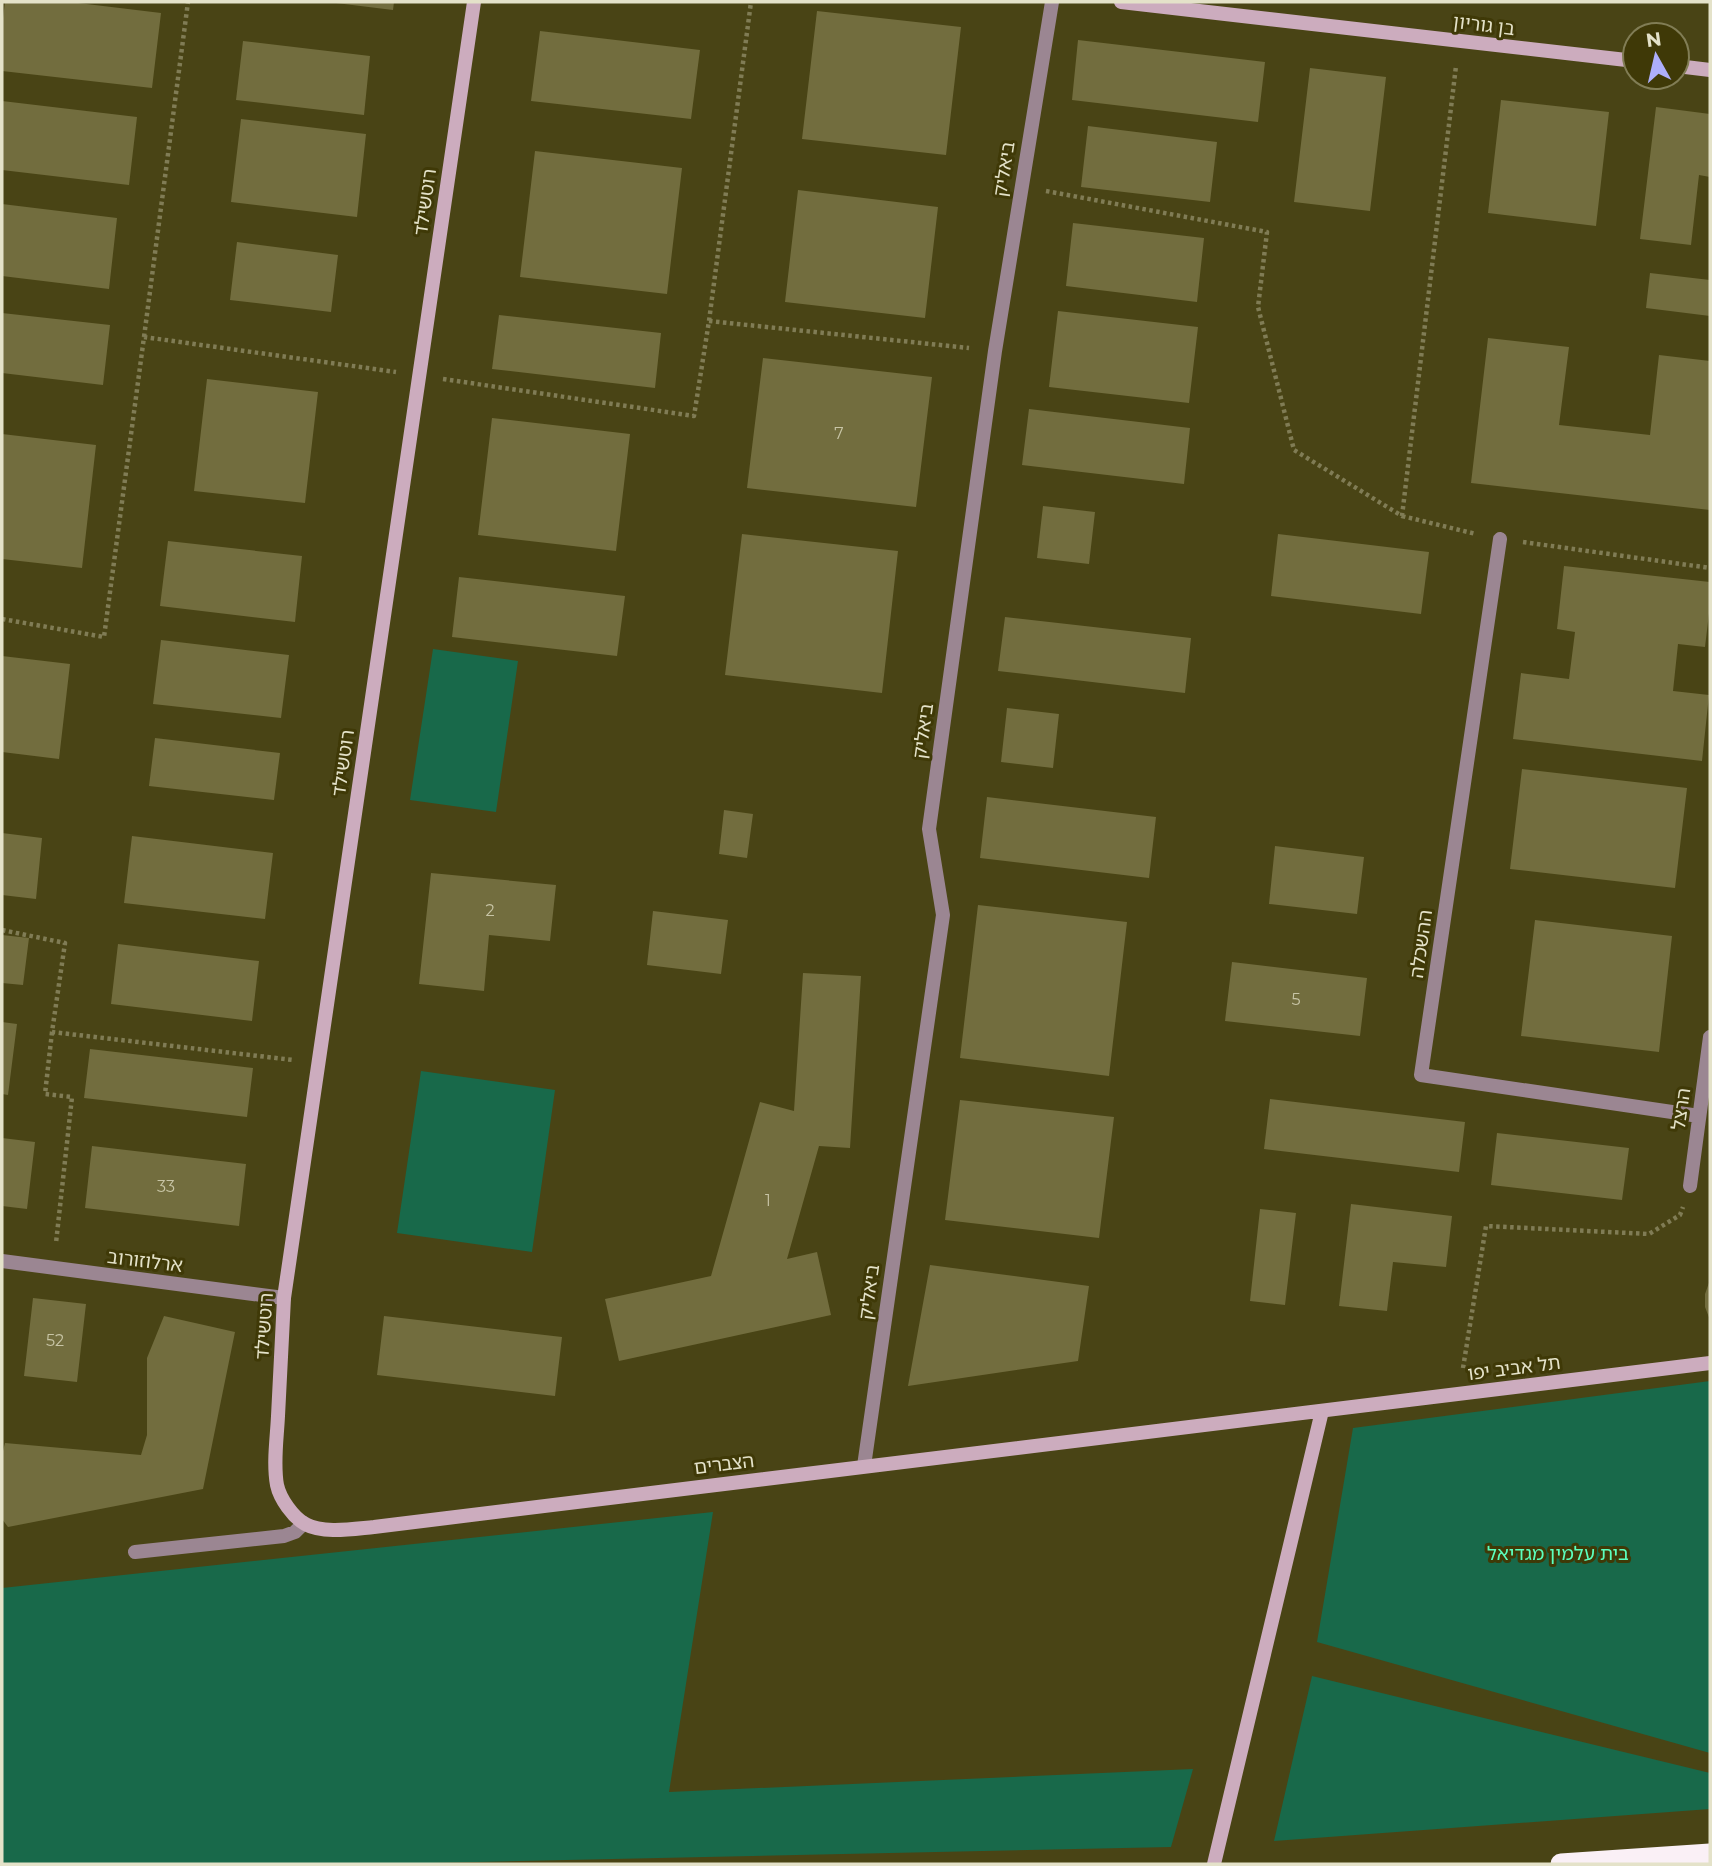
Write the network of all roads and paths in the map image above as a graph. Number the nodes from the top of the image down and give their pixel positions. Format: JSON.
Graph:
{"nodes":[{"id":1,"x":188,"y":2,"type":"edge"},
{"id":2,"x":474,"y":2,"type":"edge"},
{"id":3,"x":751,"y":2,"type":"edge"},
{"id":4,"x":1052,"y":2,"type":"edge"},
{"id":5,"x":1121,"y":2,"type":"edge"},
{"id":6,"x":1459,"y":41,"type":"junction"},
{"id":7,"x":1621,"y":59,"type":"edge"},
{"id":8,"x":1691,"y":68,"type":"edge"},
{"id":9,"x":1710,"y":70,"type":"edge"},
{"id":10,"x":1020,"y":188,"type":"junction"},
{"id":11,"x":709,"y":321,"type":"junction"},
{"id":12,"x":144,"y":337,"type":"junction"},
{"id":13,"x":995,"y":351,"type":"junction"},
{"id":14,"x":419,"y":375,"type":"junction"},
{"id":15,"x":1402,"y":516,"type":"junction"},
{"id":16,"x":1500,"y":539,"type":"junction"},
{"id":17,"x":1710,"y":568,"type":"edge"},
{"id":18,"x":2,"y":620,"type":"edge"},
{"id":19,"x":2,"y":930,"type":"edge"},
{"id":20,"x":52,"y":1032,"type":"junction"},
{"id":21,"x":1710,"y":1037,"type":"edge"},
{"id":22,"x":319,"y":1063,"type":"junction"},
{"id":23,"x":1699,"y":1116,"type":"junction"},
{"id":24,"x":1690,"y":1186,"type":"joint"},
{"id":25,"x":2,"y":1261,"type":"edge"},
{"id":26,"x":54,"y":1268,"type":"junction"},
{"id":27,"x":284,"y":1298,"type":"junction"},
{"id":28,"x":1710,"y":1363,"type":"edge"},
{"id":29,"x":1458,"y":1394,"type":"junction"},
{"id":30,"x":1322,"y":1411,"type":"junction"},
{"id":31,"x":864,"y":1466,"type":"junction"},
{"id":32,"x":304,"y":1523,"type":"junction"},
{"id":33,"x":135,"y":1552,"type":"dead end"},
{"id":34,"x":1710,"y":1854,"type":"edge"},
{"id":35,"x":1214,"y":1864,"type":"edge"},
{"id":36,"x":1561,"y":1864,"type":"edge"}],
"edges":[{"from":1,"to":12,"type":"path"},
{"from":2,"to":14,"type":"street","name":"רוטשילד"},
{"from":3,"to":11,"type":"path"},
{"from":4,"to":10,"type":"street","name":"ביאליק"},
{"from":5,"to":6,"type":"street","name":"בן גוריון"},
{"from":6,"to":7,"type":"street","name":"בן גוריון"},
{"from":6,"to":15,"type":"path"},
{"from":8,"to":9,"type":"street"},
{"from":10,"to":13,"type":"street","name":"ביאליק"},
{"from":10,"to":15,"type":"path"},
{"from":11,"to":13,"type":"path"},
{"from":11,"to":14,"type":"path"},
{"from":12,"to":14,"type":"path"},
{"from":12,"to":18,"type":"path"},
{"from":13,"to":31,"type":"street","name":"ביאליק"},
{"from":14,"to":22,"type":"street","name":"רוטשילד"},
{"from":15,"to":16,"type":"path"},
{"from":16,"to":17,"type":"path"},
{"from":16,"to":23,"type":"street","name":"ההשכלה"},
{"from":19,"to":20,"type":"path"},
{"from":20,"to":22,"type":"path"},
{"from":20,"to":26,"type":"path"},
{"from":21,"to":23,"type":"street","name":"הרצל"},
{"from":22,"to":27,"type":"street","name":"רוטשילד"},
{"from":23,"to":24,"type":"street","name":"הרצל"},
{"from":24,"to":29,"type":"path"},
{"from":25,"to":26,"type":"street","name":"ארלוזורוב"},
{"from":26,"to":27,"type":"street","name":"ארלוזורוב"},
{"from":27,"to":32,"type":"street","name":"רוטשילד"},
{"from":28,"to":29,"type":"street","name":"תל אביב יפו"},
{"from":29,"to":30,"type":"street","name":"תל אביב יפו"},
{"from":30,"to":31,"type":"street","name":"הצברים"},
{"from":30,"to":35,"type":"street"},
{"from":31,"to":32,"type":"street","name":"הצברים"},
{"from":32,"to":33,"type":"street"},
{"from":34,"to":36,"type":"highway"}]}
